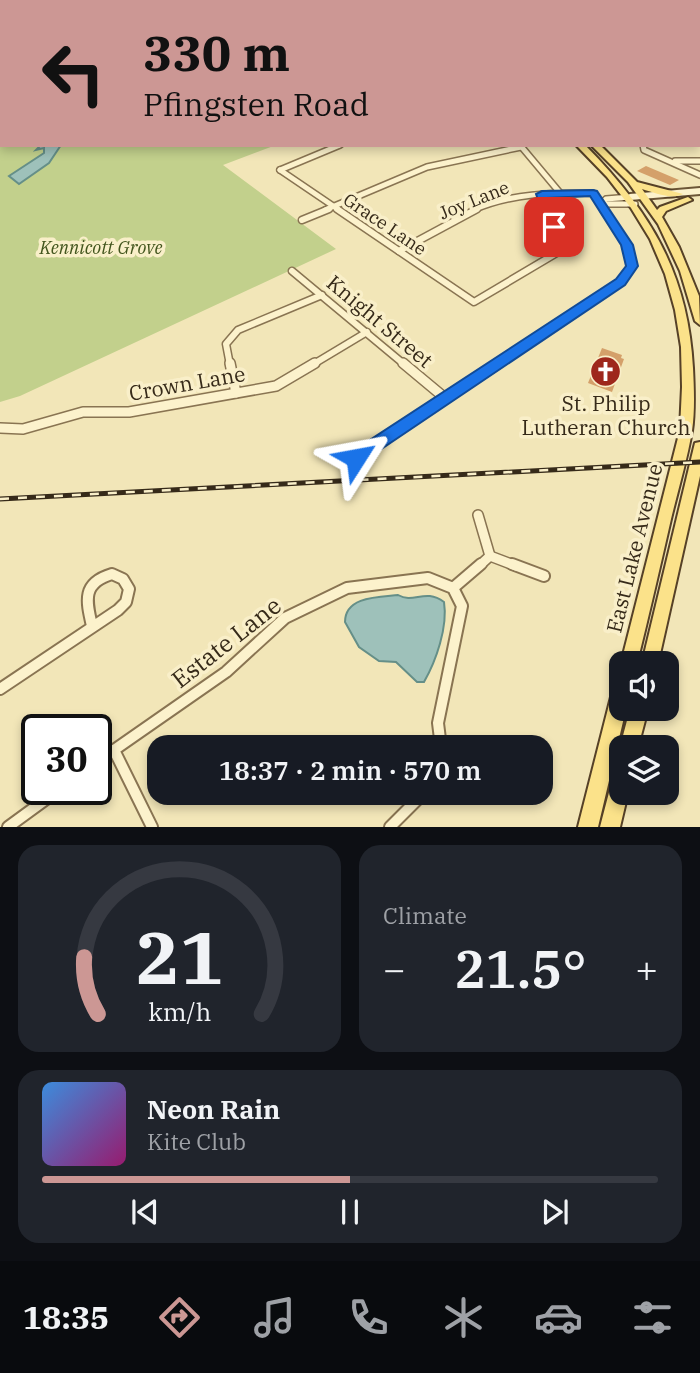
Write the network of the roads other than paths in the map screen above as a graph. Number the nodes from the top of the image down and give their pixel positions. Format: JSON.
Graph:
{"nodes":[{"id":1,"x":335,"y":147,"type":"edge"},
{"id":2,"x":516,"y":147,"type":"edge"},
{"id":3,"x":521,"y":147,"type":"edge"},
{"id":4,"x":582,"y":147,"type":"edge"},
{"id":5,"x":597,"y":147,"type":"edge"},
{"id":6,"x":644,"y":147,"type":"edge"},
{"id":7,"x":669,"y":161,"type":"junction"},
{"id":8,"x":700,"y":168,"type":"edge"},
{"id":9,"x":631,"y":183,"type":"junction"},
{"id":10,"x":700,"y":191,"type":"edge"},
{"id":11,"x":542,"y":194,"type":"junction"},
{"id":12,"x":561,"y":194,"type":"junction"},
{"id":13,"x":679,"y":194,"type":"junction"},
{"id":14,"x":700,"y":198,"type":"edge"},
{"id":15,"x":638,"y":200,"type":"junction"},
{"id":16,"x":688,"y":200,"type":"junction"},
{"id":17,"x":601,"y":204,"type":"junction"},
{"id":18,"x":333,"y":206,"type":"junction"},
{"id":19,"x":657,"y":217,"type":"junction"},
{"id":20,"x":302,"y":220,"type":"dead end"},
{"id":21,"x":399,"y":251,"type":"junction"},
{"id":22,"x":292,"y":271,"type":"dead end"},
{"id":23,"x":322,"y":295,"type":"junction"},
{"id":24,"x":700,"y":321,"type":"edge"},
{"id":25,"x":367,"y":332,"type":"junction"},
{"id":26,"x":236,"y":393,"type":"junction"},
{"id":27,"x":445,"y":398,"type":"junction"},
{"id":28,"x":0,"y":428,"type":"edge"},
{"id":29,"x":700,"y":447,"type":"edge"},
{"id":30,"x":356,"y":458,"type":"dead end"},
{"id":31,"x":478,"y":515,"type":"dead end"},
{"id":32,"x":490,"y":556,"type":"junction"},
{"id":33,"x":544,"y":576,"type":"dead end"},
{"id":34,"x":453,"y":588,"type":"junction"},
{"id":35,"x":92,"y":626,"type":"junction"},
{"id":36,"x":632,"y":651,"type":"edge"},
{"id":37,"x":653,"y":651,"type":"edge"},
{"id":38,"x":0,"y":689,"type":"edge"},
{"id":39,"x":614,"y":721,"type":"edge"},
{"id":40,"x":439,"y":735,"type":"edge"},
{"id":41,"x":114,"y":750,"type":"joint"},
{"id":42,"x":38,"y":805,"type":"edge"},
{"id":43,"x":412,"y":805,"type":"edge"},
{"id":44,"x":615,"y":805,"type":"edge"},
{"id":45,"x":8,"y":827,"type":"edge"},
{"id":46,"x":152,"y":827,"type":"edge"},
{"id":47,"x":390,"y":827,"type":"edge"},
{"id":48,"x":588,"y":827,"type":"edge"},
{"id":49,"x":610,"y":827,"type":"edge"}],
"edges":[{"from":1,"to":18,"type":"street","name":"Grace Lane"},
{"from":2,"to":18,"type":"street"},
{"from":3,"to":12,"type":"street"},
{"from":4,"to":15,"type":"main road"},
{"from":5,"to":9,"type":"main road"},
{"from":6,"to":7,"type":"street"},
{"from":7,"to":8,"type":"street"},
{"from":7,"to":8,"type":"street"},
{"from":9,"to":13,"type":"main road"},
{"from":9,"to":15,"type":"main road"},
{"from":10,"to":13,"type":"main road"},
{"from":11,"to":12,"type":"street","name":"Joy Lane"},
{"from":11,"to":21,"type":"street","name":"Joy Lane"},
{"from":11,"to":21,"type":"street","name":"Grace Lane"},
{"from":12,"to":17,"type":"street","name":"Joy Lane"},
{"from":13,"to":15,"type":"main road"},
{"from":14,"to":16,"type":"main road"},
{"from":15,"to":16,"type":"main road"},
{"from":15,"to":17,"type":"street"},
{"from":15,"to":19,"type":"main road"},
{"from":15,"to":36,"type":"main road","name":"East Lake Avenue"},
{"from":16,"to":19,"type":"main road"},
{"from":17,"to":27,"type":"street"},
{"from":18,"to":20,"type":"street"},
{"from":18,"to":21,"type":"street","name":"Grace Lane"},
{"from":19,"to":24,"type":"main road"},
{"from":22,"to":23,"type":"street","name":"Knight Street"},
{"from":23,"to":25,"type":"street","name":"Knight Street"},
{"from":23,"to":26,"type":"street"},
{"from":25,"to":26,"type":"street","name":"Crown Lane"},
{"from":25,"to":27,"type":"street","name":"Knight Street"},
{"from":26,"to":28,"type":"street","name":"Crown Lane"},
{"from":27,"to":30,"type":"street"},
{"from":29,"to":37,"type":"main road","name":"East Lake Avenue"},
{"from":31,"to":32,"type":"street"},
{"from":32,"to":33,"type":"street"},
{"from":32,"to":34,"type":"street"},
{"from":34,"to":40,"type":"street"},
{"from":34,"to":41,"type":"street","name":"Estate Lane"},
{"from":35,"to":35,"type":"street"},
{"from":35,"to":38,"type":"street"},
{"from":39,"to":48,"type":"main road"},
{"from":41,"to":46,"type":"street"},
{"from":42,"to":45,"type":"street"},
{"from":43,"to":47,"type":"street"},
{"from":44,"to":49,"type":"main road"}]}
